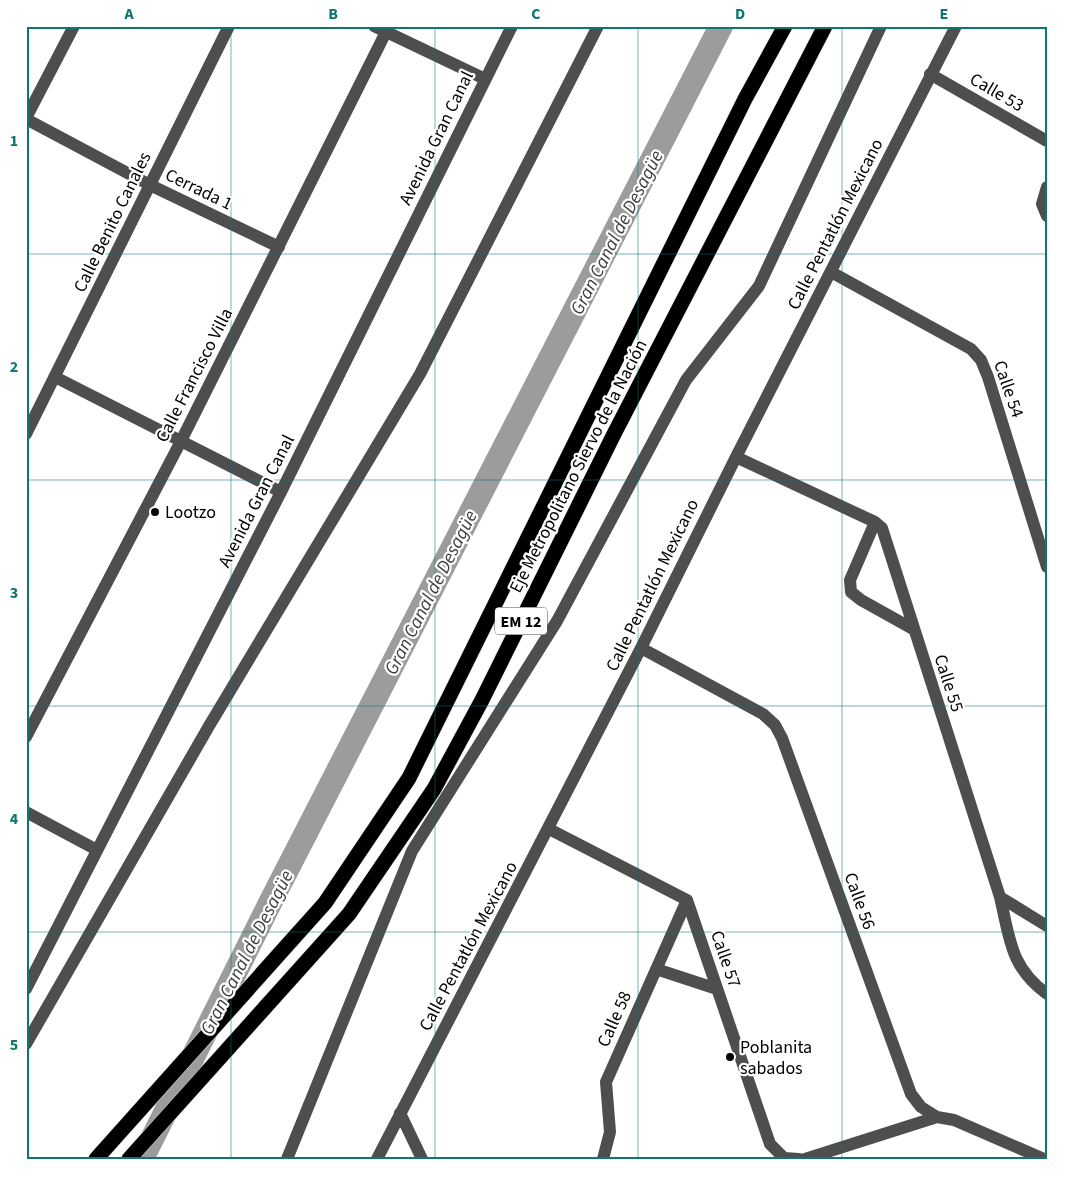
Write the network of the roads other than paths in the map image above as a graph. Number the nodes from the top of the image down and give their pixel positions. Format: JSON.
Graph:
{"nodes":[{"id":1,"x":74,"y":26,"type":"edge"},
{"id":2,"x":229,"y":26,"type":"edge"},
{"id":3,"x":374,"y":26,"type":"edge"},
{"id":4,"x":512,"y":26,"type":"edge"},
{"id":5,"x":598,"y":26,"type":"edge"},
{"id":6,"x":785,"y":26,"type":"edge"},
{"id":7,"x":825,"y":26,"type":"edge"},
{"id":8,"x":881,"y":26,"type":"edge"},
{"id":9,"x":956,"y":26,"type":"edge"},
{"id":10,"x":388,"y":29,"type":"edge"},
{"id":11,"x":930,"y":74,"type":"junction"},
{"id":12,"x":485,"y":79,"type":"junction"},
{"id":13,"x":26,"y":118,"type":"edge"},
{"id":14,"x":1047,"y":141,"type":"edge"},
{"id":15,"x":150,"y":185,"type":"junction"},
{"id":16,"x":1047,"y":187,"type":"edge"},
{"id":17,"x":1047,"y":216,"type":"edge"},
{"id":18,"x":279,"y":247,"type":"junction"},
{"id":19,"x":831,"y":272,"type":"junction"},
{"id":20,"x":55,"y":377,"type":"junction"},
{"id":21,"x":26,"y":434,"type":"edge"},
{"id":22,"x":180,"y":442,"type":"junction"},
{"id":23,"x":736,"y":457,"type":"junction"},
{"id":24,"x":281,"y":492,"type":"junction"},
{"id":25,"x":875,"y":522,"type":"junction"},
{"id":26,"x":1047,"y":567,"type":"edge"},
{"id":27,"x":913,"y":629,"type":"junction"},
{"id":28,"x":641,"y":648,"type":"junction"},
{"id":29,"x":26,"y":737,"type":"edge"},
{"id":30,"x":26,"y":812,"type":"edge"},
{"id":31,"x":549,"y":828,"type":"junction"},
{"id":32,"x":97,"y":850,"type":"junction"},
{"id":33,"x":1000,"y":897,"type":"junction"},
{"id":34,"x":687,"y":900,"type":"junction"},
{"id":35,"x":1047,"y":926,"type":"edge"},
{"id":36,"x":656,"y":969,"type":"junction"},
{"id":37,"x":26,"y":989,"type":"edge"},
{"id":38,"x":717,"y":989,"type":"junction"},
{"id":39,"x":1047,"y":994,"type":"edge"},
{"id":40,"x":26,"y":1044,"type":"edge"},
{"id":41,"x":400,"y":1113,"type":"junction"},
{"id":42,"x":937,"y":1117,"type":"junction"},
{"id":43,"x":96,"y":1159,"type":"edge"},
{"id":44,"x":129,"y":1159,"type":"edge"},
{"id":45,"x":287,"y":1159,"type":"edge"},
{"id":46,"x":377,"y":1159,"type":"edge"},
{"id":47,"x":422,"y":1159,"type":"edge"},
{"id":48,"x":603,"y":1159,"type":"edge"},
{"id":49,"x":799,"y":1159,"type":"edge"},
{"id":50,"x":805,"y":1159,"type":"edge"},
{"id":51,"x":1044,"y":1159,"type":"edge"}],
"edges":[{"from":1,"to":13,"type":"street"},
{"from":2,"to":15,"type":"street","name":"Calle Benito Canales"},
{"from":3,"to":10,"type":"street"},
{"from":4,"to":12,"type":"street","name":"Avenida Gran Canal"},
{"from":5,"to":40,"type":"street"},
{"from":6,"to":43,"type":"highway","name":"Eje Metropolitano Siervo de la Nación","number":"EM 12"},
{"from":7,"to":44,"type":"highway","name":"Eje Metropolitano Siervo de la Nación","number":"EM 12"},
{"from":8,"to":45,"type":"street"},
{"from":9,"to":11,"type":"street","name":"Calle Pentatlón Mexicano"},
{"from":10,"to":12,"type":"street"},
{"from":10,"to":18,"type":"street","name":"Calle Francisco Villa"},
{"from":11,"to":14,"type":"street","name":"Calle 53"},
{"from":11,"to":19,"type":"street","name":"Calle Pentatlón Mexicano"},
{"from":12,"to":24,"type":"street","name":"Avenida Gran Canal"},
{"from":13,"to":15,"type":"street","name":"Cerrada 1"},
{"from":15,"to":18,"type":"street","name":"Cerrada 1"},
{"from":15,"to":20,"type":"street","name":"Calle Benito Canales"},
{"from":16,"to":17,"type":"street"},
{"from":18,"to":22,"type":"street","name":"Calle Francisco Villa"},
{"from":19,"to":23,"type":"street","name":"Calle Pentatlón Mexicano"},
{"from":19,"to":26,"type":"street","name":"Calle 54"},
{"from":20,"to":21,"type":"street","name":"Calle Benito Canales"},
{"from":20,"to":22,"type":"street"},
{"from":22,"to":24,"type":"street"},
{"from":22,"to":29,"type":"street","name":"Calle Francisco Villa"},
{"from":23,"to":25,"type":"street"},
{"from":23,"to":28,"type":"street","name":"Calle Pentatlón Mexicano"},
{"from":24,"to":32,"type":"street","name":"Avenida Gran Canal"},
{"from":25,"to":27,"type":"street","name":"Calle 55"},
{"from":25,"to":27,"type":"street"},
{"from":27,"to":33,"type":"street","name":"Calle 55"},
{"from":28,"to":31,"type":"street","name":"Calle Pentatlón Mexicano"},
{"from":28,"to":42,"type":"street","name":"Calle 56"},
{"from":30,"to":32,"type":"street"},
{"from":31,"to":34,"type":"street"},
{"from":31,"to":41,"type":"street","name":"Calle Pentatlón Mexicano"},
{"from":32,"to":37,"type":"street","name":"Avenida Gran Canal"},
{"from":33,"to":35,"type":"street"},
{"from":33,"to":39,"type":"street","name":"Calle 55"},
{"from":34,"to":36,"type":"street","name":"Calle 58"},
{"from":34,"to":38,"type":"street","name":"Calle 57"},
{"from":36,"to":38,"type":"street"},
{"from":36,"to":48,"type":"street","name":"Calle 58"},
{"from":38,"to":49,"type":"street","name":"Calle 57"},
{"from":41,"to":46,"type":"street","name":"Calle Pentatlón Mexicano"},
{"from":41,"to":47,"type":"street"},
{"from":42,"to":50,"type":"street"},
{"from":42,"to":51,"type":"street","name":"Calle 56"}]}
